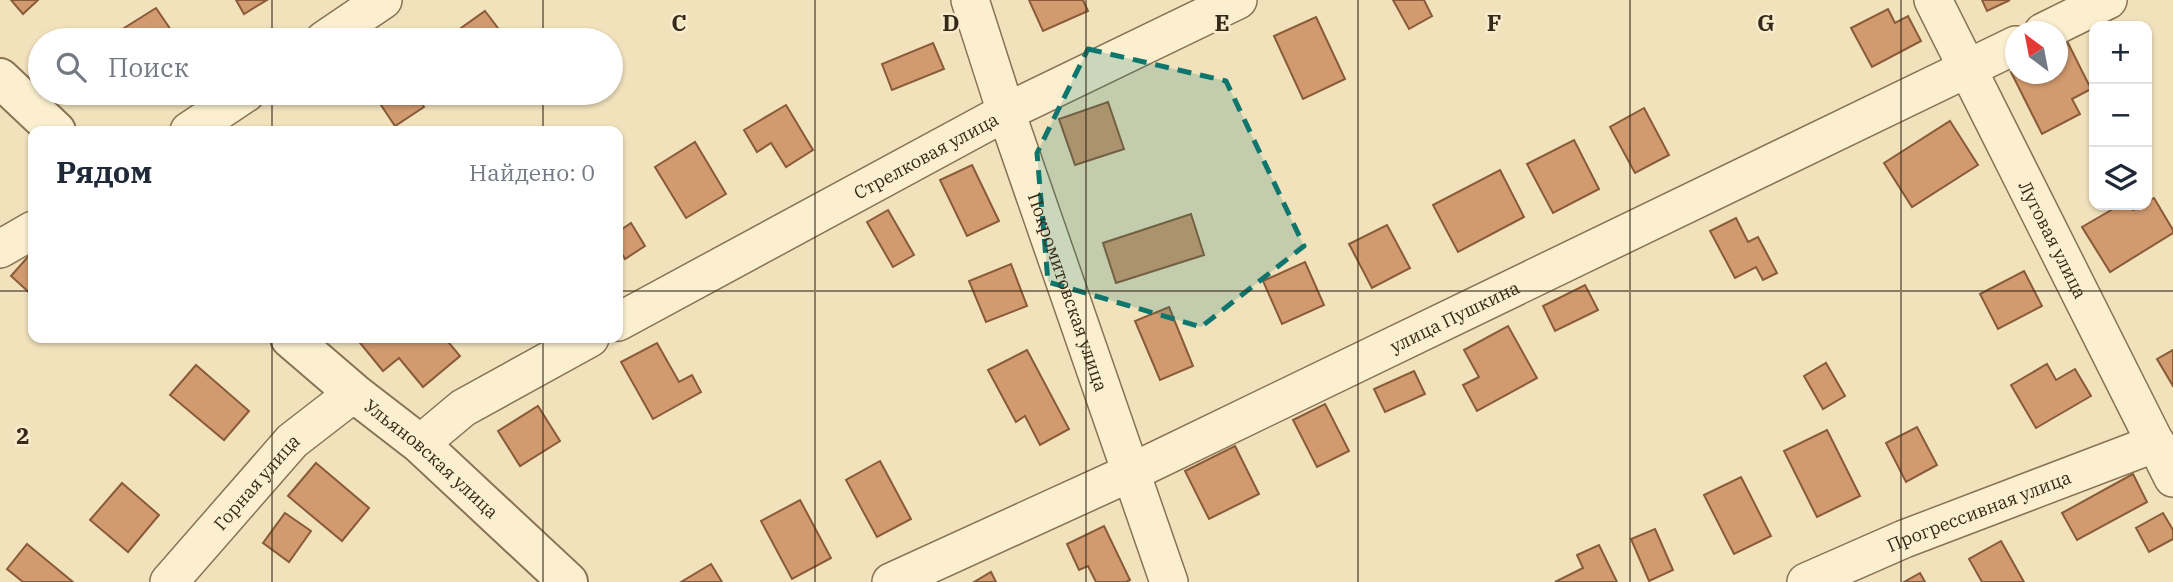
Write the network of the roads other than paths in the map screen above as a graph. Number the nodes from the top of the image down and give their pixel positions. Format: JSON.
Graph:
{"nodes":[{"id":1,"x":383,"y":0,"type":"edge"},
{"id":2,"x":970,"y":0,"type":"edge"},
{"id":3,"x":1238,"y":0,"type":"edge"},
{"id":4,"x":1933,"y":0,"type":"edge"},
{"id":5,"x":2108,"y":0,"type":"edge"},
{"id":6,"x":2065,"y":21,"type":"edge"},
{"id":7,"x":342,"y":28,"type":"edge"},
{"id":8,"x":2005,"y":49,"type":"edge"},
{"id":9,"x":1968,"y":67,"type":"junction"},
{"id":10,"x":0,"y":78,"type":"edge"},
{"id":11,"x":28,"y":104,"type":"edge"},
{"id":12,"x":29,"y":105,"type":"edge"},
{"id":13,"x":228,"y":105,"type":"edge"},
{"id":14,"x":1006,"y":112,"type":"junction"},
{"id":15,"x":51,"y":126,"type":"edge"},
{"id":16,"x":196,"y":126,"type":"edge"},
{"id":17,"x":28,"y":233,"type":"edge"},
{"id":18,"x":0,"y":249,"type":"edge"},
{"id":19,"x":623,"y":319,"type":"edge"},
{"id":20,"x":296,"y":343,"type":"edge"},
{"id":21,"x":581,"y":343,"type":"edge"},
{"id":22,"x":354,"y":393,"type":"junction"},
{"id":23,"x":2155,"y":443,"type":"junction"},
{"id":24,"x":420,"y":444,"type":"junction"},
{"id":25,"x":1132,"y":472,"type":"junction"},
{"id":26,"x":2173,"y":478,"type":"edge"},
{"id":27,"x":169,"y":582,"type":"edge"},
{"id":28,"x":568,"y":582,"type":"edge"},
{"id":29,"x":891,"y":582,"type":"edge"},
{"id":30,"x":1170,"y":582,"type":"edge"},
{"id":31,"x":1806,"y":582,"type":"edge"}],
"edges":[{"from":1,"to":7,"type":"street"},
{"from":2,"to":14,"type":"street","name":"Покромитовская улица"},
{"from":3,"to":14,"type":"street","name":"Стрелковая улица"},
{"from":4,"to":9,"type":"street","name":"Луговая улица"},
{"from":5,"to":6,"type":"street"},
{"from":8,"to":9,"type":"street","name":"улица Пушкина"},
{"from":9,"to":23,"type":"street","name":"Луговая улица"},
{"from":9,"to":25,"type":"street","name":"улица Пушкина"},
{"from":10,"to":11,"type":"street"},
{"from":12,"to":15,"type":"street"},
{"from":13,"to":16,"type":"street"},
{"from":14,"to":19,"type":"street","name":"Стрелковая улица"},
{"from":14,"to":25,"type":"street","name":"Покромитовская улица"},
{"from":17,"to":18,"type":"street"},
{"from":20,"to":22,"type":"street","name":"Ульяновская улица"},
{"from":21,"to":24,"type":"street"},
{"from":22,"to":24,"type":"street","name":"Ульяновская улица"},
{"from":22,"to":27,"type":"street","name":"Горная улица"},
{"from":23,"to":26,"type":"street","name":"Луговая улица"},
{"from":23,"to":31,"type":"street","name":"Прогрессивная улица"},
{"from":24,"to":28,"type":"street","name":"Ульяновская улица"},
{"from":25,"to":29,"type":"street","name":"улица Пушкина"},
{"from":25,"to":30,"type":"street","name":"Покромитовская улица"}]}
